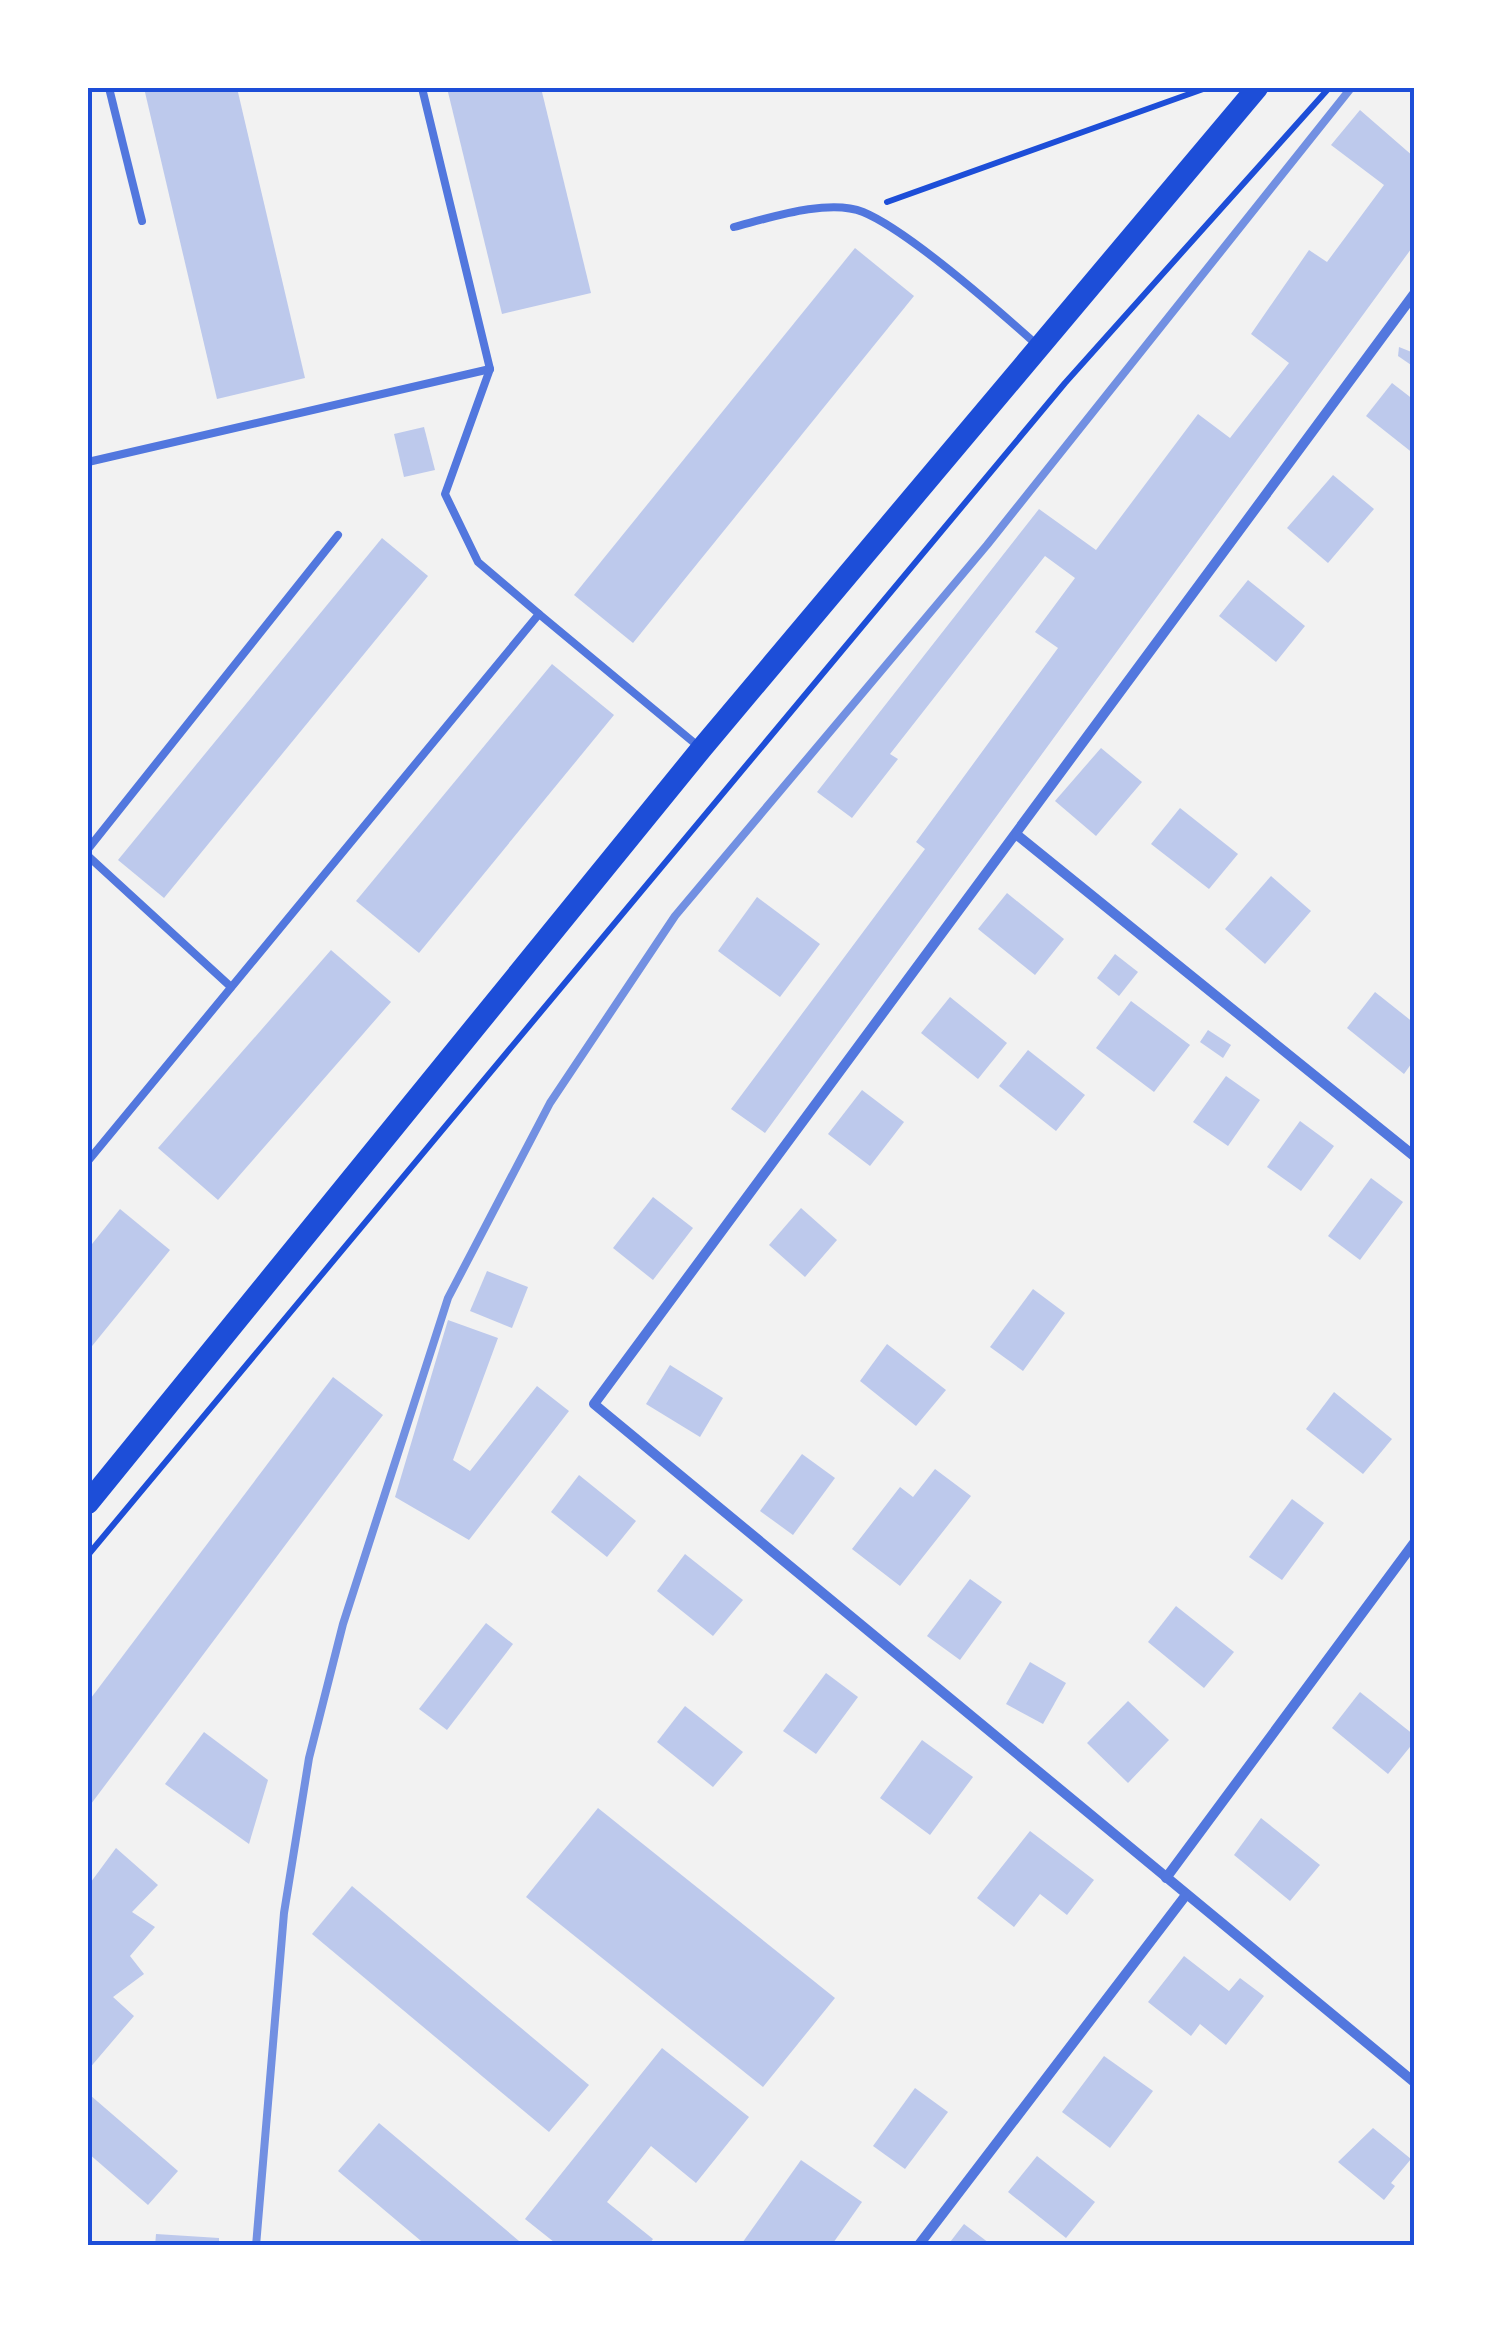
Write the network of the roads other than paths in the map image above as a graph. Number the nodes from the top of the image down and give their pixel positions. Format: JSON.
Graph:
{"nodes":[{"id":1,"x":109,"y":88,"type":"edge"},
{"id":2,"x":422,"y":88,"type":"edge"},
{"id":3,"x":1257,"y":88,"type":"edge"},
{"id":4,"x":142,"y":221,"type":"dead end"},
{"id":5,"x":734,"y":227,"type":"dead end"},
{"id":6,"x":1414,"y":294,"type":"edge"},
{"id":7,"x":1039,"y":347,"type":"junction"},
{"id":8,"x":490,"y":369,"type":"junction"},
{"id":9,"x":88,"y":462,"type":"edge"},
{"id":10,"x":338,"y":535,"type":"dead end"},
{"id":11,"x":539,"y":614,"type":"junction"},
{"id":12,"x":702,"y":748,"type":"junction"},
{"id":13,"x":1017,"y":835,"type":"junction"},
{"id":14,"x":88,"y":852,"type":"edge"},
{"id":15,"x":232,"y":987,"type":"junction"},
{"id":16,"x":1414,"y":1156,"type":"edge"},
{"id":17,"x":88,"y":1160,"type":"edge"},
{"id":18,"x":88,"y":1503,"type":"edge"},
{"id":19,"x":1414,"y":1543,"type":"edge"},
{"id":20,"x":1166,"y":1878,"type":"junction"},
{"id":21,"x":1186,"y":1895,"type":"junction"},
{"id":22,"x":1414,"y":2082,"type":"edge"},
{"id":23,"x":918,"y":2246,"type":"edge"}],
"edges":[{"from":1,"to":4,"type":"lane"},
{"from":2,"to":8,"type":"lane"},
{"from":3,"to":7,"type":"main road"},
{"from":5,"to":7,"type":"lane"},
{"from":6,"to":13,"type":"street"},
{"from":7,"to":12,"type":"main road"},
{"from":8,"to":9,"type":"lane"},
{"from":8,"to":11,"type":"lane"},
{"from":10,"to":14,"type":"lane"},
{"from":11,"to":12,"type":"lane"},
{"from":11,"to":15,"type":"lane"},
{"from":12,"to":18,"type":"main road"},
{"from":13,"to":16,"type":"street"},
{"from":13,"to":20,"type":"street"},
{"from":14,"to":15,"type":"lane"},
{"from":15,"to":17,"type":"lane"},
{"from":19,"to":20,"type":"street"},
{"from":20,"to":21,"type":"street"},
{"from":21,"to":22,"type":"street"},
{"from":21,"to":23,"type":"street"}]}
